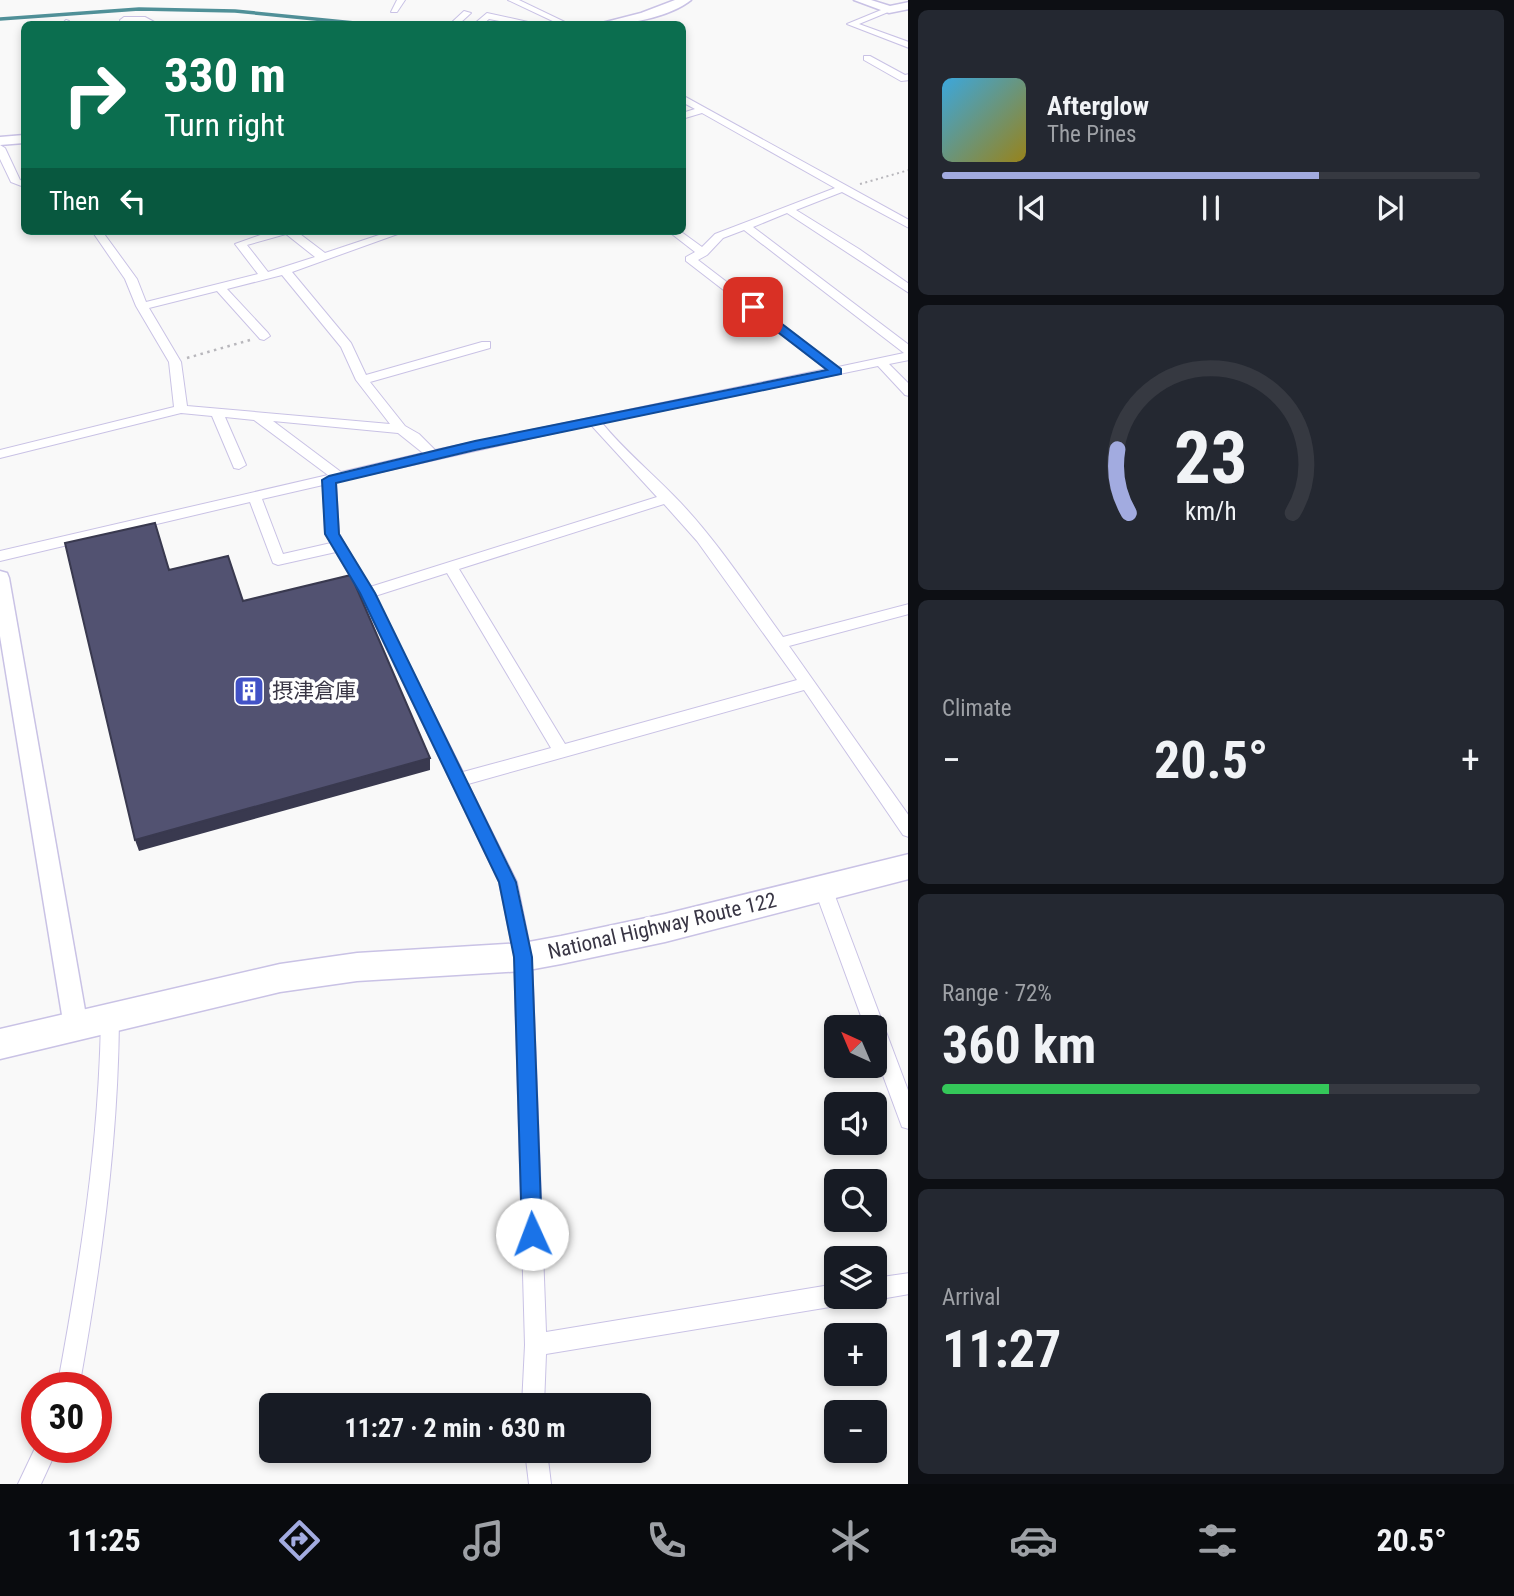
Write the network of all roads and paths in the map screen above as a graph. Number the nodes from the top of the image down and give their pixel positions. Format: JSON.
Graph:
{"nodes":[{"id":1,"x":401,"y":0,"type":"edge"},
{"id":2,"x":512,"y":0,"type":"edge"},
{"id":3,"x":685,"y":0,"type":"edge"},
{"id":4,"x":860,"y":0,"type":"edge"},
{"id":5,"x":908,"y":5,"type":"edge"},
{"id":6,"x":394,"y":9,"type":"dead end"},
{"id":7,"x":889,"y":10,"type":"junction"},
{"id":8,"x":467,"y":13,"type":"dead end"},
{"id":9,"x":124,"y":21,"type":"edge"},
{"id":10,"x":147,"y":21,"type":"edge"},
{"id":11,"x":458,"y":21,"type":"edge"},
{"id":12,"x":481,"y":21,"type":"edge"},
{"id":13,"x":511,"y":21,"type":"edge"},
{"id":14,"x":558,"y":21,"type":"edge"},
{"id":15,"x":619,"y":21,"type":"edge"},
{"id":16,"x":908,"y":45,"type":"edge"},
{"id":17,"x":867,"y":58,"type":"dead end"},
{"id":18,"x":908,"y":77,"type":"edge"},
{"id":19,"x":686,"y":101,"type":"edge"},
{"id":20,"x":703,"y":110,"type":"junction"},
{"id":21,"x":686,"y":115,"type":"edge"},
{"id":22,"x":21,"y":139,"type":"edge"},
{"id":23,"x":0,"y":141,"type":"edge"},
{"id":24,"x":0,"y":148,"type":"edge"},
{"id":25,"x":908,"y":170,"type":"edge"},
{"id":26,"x":21,"y":184,"type":"edge"},
{"id":27,"x":841,"y":190,"type":"junction"},
{"id":28,"x":789,"y":210,"type":"junction"},
{"id":29,"x":908,"y":225,"type":"edge"},
{"id":30,"x":746,"y":227,"type":"junction"},
{"id":31,"x":100,"y":235,"type":"edge"},
{"id":32,"x":270,"y":235,"type":"edge"},
{"id":33,"x":294,"y":235,"type":"edge"},
{"id":34,"x":390,"y":235,"type":"edge"},
{"id":35,"x":678,"y":235,"type":"edge"},
{"id":36,"x":703,"y":253,"type":"junction"},
{"id":37,"x":324,"y":258,"type":"junction"},
{"id":38,"x":285,"y":271,"type":"junction"},
{"id":39,"x":265,"y":276,"type":"junction"},
{"id":40,"x":219,"y":287,"type":"junction"},
{"id":41,"x":908,"y":290,"type":"edge"},
{"id":42,"x":142,"y":306,"type":"junction"},
{"id":43,"x":264,"y":335,"type":"joint"},
{"id":44,"x":486,"y":345,"type":"dead end"},
{"id":45,"x":908,"y":353,"type":"edge"},
{"id":46,"x":175,"y":362,"type":"junction"},
{"id":47,"x":882,"y":363,"type":"junction"},
{"id":48,"x":836,"y":372,"type":"junction"},
{"id":49,"x":362,"y":380,"type":"junction"},
{"id":50,"x":908,"y":392,"type":"edge"},
{"id":51,"x":181,"y":410,"type":"junction"},
{"id":52,"x":217,"y":413,"type":"junction"},
{"id":53,"x":258,"y":417,"type":"junction"},
{"id":54,"x":594,"y":421,"type":"junction"},
{"id":55,"x":401,"y":429,"type":"junction"},
{"id":56,"x":0,"y":454,"type":"edge"},
{"id":57,"x":433,"y":457,"type":"junction"},
{"id":58,"x":239,"y":465,"type":"dead end"},
{"id":59,"x":335,"y":479,"type":"junction"},
{"id":60,"x":255,"y":498,"type":"junction"},
{"id":61,"x":669,"y":498,"type":"junction"},
{"id":62,"x":340,"y":546,"type":"junction"},
{"id":63,"x":0,"y":556,"type":"edge"},
{"id":64,"x":451,"y":567,"type":"junction"},
{"id":65,"x":0,"y":578,"type":"edge"},
{"id":66,"x":368,"y":593,"type":"junction"},
{"id":67,"x":908,"y":609,"type":"edge"},
{"id":68,"x":780,"y":643,"type":"junction"},
{"id":69,"x":807,"y":682,"type":"junction"},
{"id":70,"x":561,"y":751,"type":"junction"},
{"id":71,"x":458,"y":779,"type":"junction"},
{"id":72,"x":908,"y":830,"type":"edge"},
{"id":73,"x":908,"y":866,"type":"edge"},
{"id":74,"x":823,"y":888,"type":"junction"},
{"id":75,"x":523,"y":957,"type":"junction"},
{"id":76,"x":870,"y":1015,"type":"edge"},
{"id":77,"x":110,"y":1019,"type":"junction"},
{"id":78,"x":76,"y":1027,"type":"junction"},
{"id":79,"x":0,"y":1044,"type":"edge"},
{"id":80,"x":887,"y":1061,"type":"edge"},
{"id":81,"x":908,"y":1120,"type":"edge"},
{"id":82,"x":908,"y":1283,"type":"edge"},
{"id":83,"x":887,"y":1287,"type":"edge"},
{"id":84,"x":824,"y":1297,"type":"edge"},
{"id":85,"x":536,"y":1345,"type":"junction"},
{"id":86,"x":71,"y":1372,"type":"edge"},
{"id":87,"x":534,"y":1393,"type":"edge"},
{"id":88,"x":39,"y":1463,"type":"edge"},
{"id":89,"x":537,"y":1463,"type":"edge"},
{"id":90,"x":29,"y":1484,"type":"edge"},
{"id":91,"x":540,"y":1484,"type":"edge"}],
"edges":[{"from":1,"to":6,"type":"street"},
{"from":2,"to":14,"type":"street"},
{"from":3,"to":15,"type":"street"},
{"from":4,"to":7,"type":"street"},
{"from":5,"to":7,"type":"street"},
{"from":7,"to":16,"type":"street"},
{"from":8,"to":11,"type":"street"},
{"from":9,"to":10,"type":"street"},
{"from":12,"to":13,"type":"street"},
{"from":17,"to":18,"type":"street"},
{"from":19,"to":20,"type":"street"},
{"from":20,"to":21,"type":"street"},
{"from":20,"to":27,"type":"street"},
{"from":22,"to":23,"type":"street"},
{"from":24,"to":26,"type":"street"},
{"from":25,"to":27,"type":"path"},
{"from":27,"to":28,"type":"street"},
{"from":27,"to":29,"type":"street"},
{"from":28,"to":30,"type":"street"},
{"from":28,"to":41,"type":"street"},
{"from":30,"to":36,"type":"street"},
{"from":30,"to":45,"type":"street"},
{"from":31,"to":42,"type":"street"},
{"from":32,"to":39,"type":"street"},
{"from":33,"to":37,"type":"street"},
{"from":34,"to":37,"type":"street"},
{"from":35,"to":36,"type":"street"},
{"from":36,"to":48,"type":"street"},
{"from":37,"to":38,"type":"street"},
{"from":38,"to":39,"type":"street"},
{"from":38,"to":49,"type":"street"},
{"from":39,"to":40,"type":"street"},
{"from":40,"to":42,"type":"street"},
{"from":40,"to":43,"type":"street"},
{"from":42,"to":46,"type":"street"},
{"from":43,"to":46,"type":"path"},
{"from":44,"to":49,"type":"street"},
{"from":45,"to":47,"type":"street"},
{"from":46,"to":51,"type":"street"},
{"from":47,"to":48,"type":"street"},
{"from":47,"to":50,"type":"street"},
{"from":48,"to":54,"type":"street"},
{"from":49,"to":55,"type":"street"},
{"from":51,"to":52,"type":"street"},
{"from":51,"to":56,"type":"street"},
{"from":52,"to":53,"type":"street"},
{"from":52,"to":58,"type":"street"},
{"from":53,"to":55,"type":"street"},
{"from":53,"to":59,"type":"street"},
{"from":54,"to":57,"type":"street"},
{"from":54,"to":61,"type":"street"},
{"from":55,"to":57,"type":"street"},
{"from":57,"to":59,"type":"street"},
{"from":59,"to":60,"type":"street"},
{"from":59,"to":62,"type":"street"},
{"from":60,"to":62,"type":"street"},
{"from":60,"to":63,"type":"street"},
{"from":61,"to":64,"type":"street"},
{"from":61,"to":68,"type":"street"},
{"from":62,"to":66,"type":"street"},
{"from":64,"to":66,"type":"street"},
{"from":64,"to":70,"type":"street"},
{"from":65,"to":78,"type":"street"},
{"from":66,"to":71,"type":"street"},
{"from":67,"to":68,"type":"street"},
{"from":68,"to":69,"type":"street"},
{"from":69,"to":70,"type":"street"},
{"from":69,"to":72,"type":"street"},
{"from":70,"to":71,"type":"street"},
{"from":71,"to":75,"type":"street"},
{"from":73,"to":74,"type":"highway","name":"National Highway Route 122"},
{"from":74,"to":75,"type":"highway","name":"National Highway Route 122"},
{"from":74,"to":76,"type":"street"},
{"from":75,"to":77,"type":"highway","name":"National Highway Route 122"},
{"from":75,"to":85,"type":"street"},
{"from":77,"to":78,"type":"highway","name":"National Highway Route 122"},
{"from":77,"to":86,"type":"street"},
{"from":78,"to":79,"type":"highway","name":"National Highway Route 122"},
{"from":80,"to":81,"type":"street"},
{"from":82,"to":83,"type":"street"},
{"from":84,"to":85,"type":"street"},
{"from":85,"to":87,"type":"street"},
{"from":88,"to":90,"type":"street"},
{"from":89,"to":91,"type":"street"}]}
